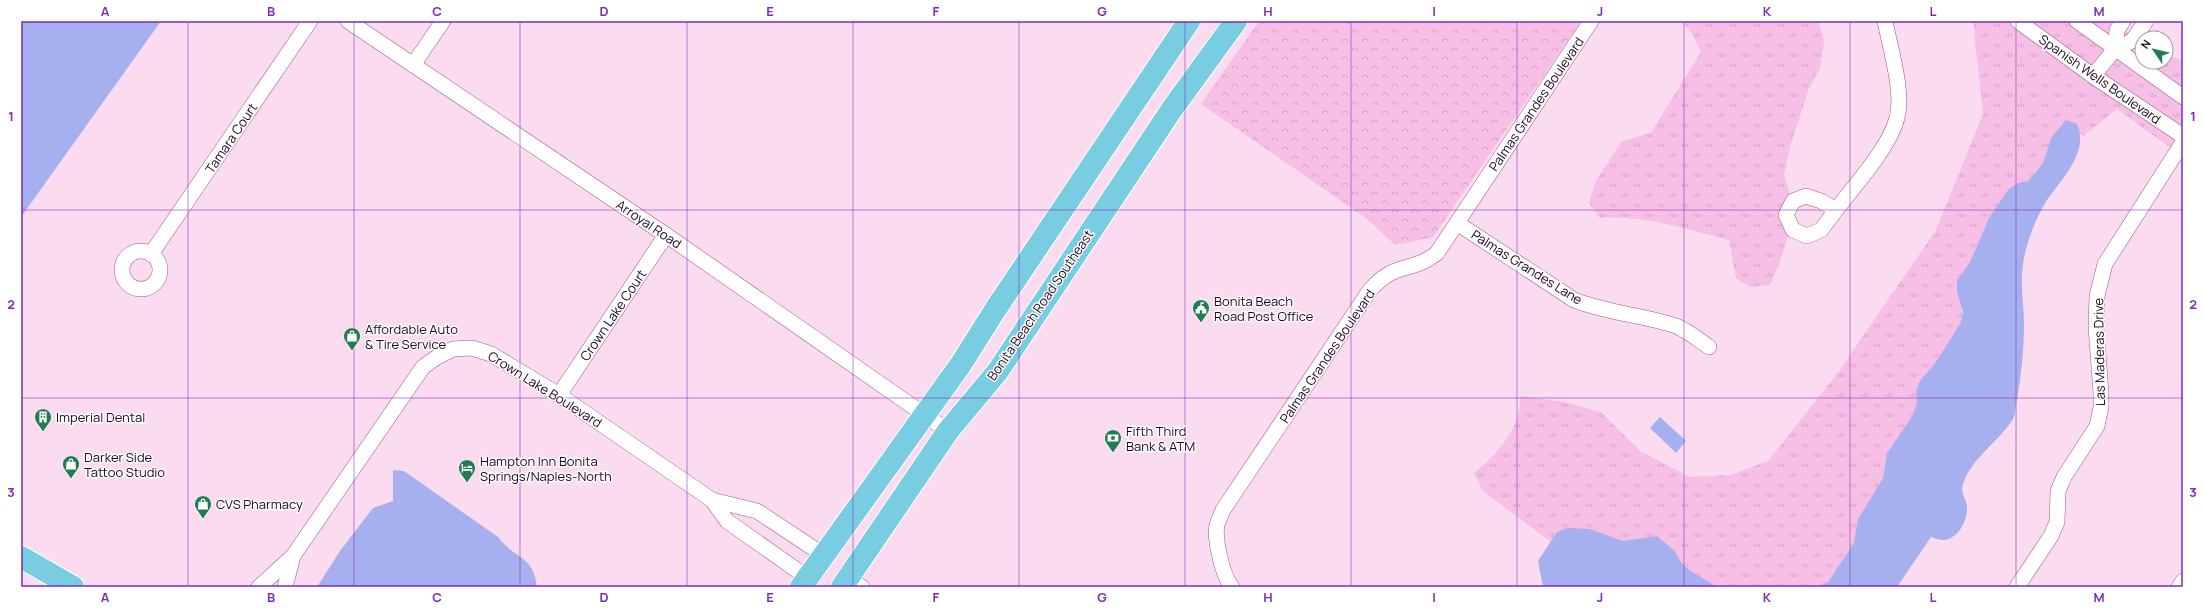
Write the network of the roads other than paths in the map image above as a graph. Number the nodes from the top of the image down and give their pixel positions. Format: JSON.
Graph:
{"nodes":[{"id":1,"x":310,"y":21,"type":"edge"},
{"id":2,"x":348,"y":21,"type":"edge"},
{"id":3,"x":443,"y":21,"type":"edge"},
{"id":4,"x":1189,"y":21,"type":"edge"},
{"id":5,"x":1221,"y":21,"type":"edge"},
{"id":6,"x":1236,"y":21,"type":"edge"},
{"id":7,"x":1591,"y":21,"type":"edge"},
{"id":8,"x":1885,"y":21,"type":"edge"},
{"id":9,"x":2018,"y":21,"type":"edge"},
{"id":10,"x":2077,"y":21,"type":"edge"},
{"id":11,"x":2123,"y":21,"type":"edge"},
{"id":12,"x":2146,"y":21,"type":"edge"},
{"id":13,"x":2116,"y":49,"type":"junction"},
{"id":14,"x":414,"y":65,"type":"junction"},
{"id":15,"x":1202,"y":68,"type":"junction"},
{"id":16,"x":2093,"y":76,"type":"junction"},
{"id":17,"x":2183,"y":97,"type":"edge"},
{"id":18,"x":2183,"y":136,"type":"edge"},
{"id":19,"x":2183,"y":142,"type":"edge"},
{"id":20,"x":1836,"y":210,"type":"dead end"},
{"id":21,"x":1457,"y":223,"type":"junction"},
{"id":22,"x":666,"y":235,"type":"junction"},
{"id":23,"x":151,"y":254,"type":"dead end"},
{"id":24,"x":1709,"y":348,"type":"dead end"},
{"id":25,"x":558,"y":394,"type":"junction"},
{"id":26,"x":925,"y":416,"type":"junction"},
{"id":27,"x":948,"y":431,"type":"junction"},
{"id":28,"x":712,"y":500,"type":"junction"},
{"id":29,"x":293,"y":556,"type":"junction"},
{"id":30,"x":825,"y":556,"type":"junction"},
{"id":31,"x":21,"y":557,"type":"edge"},
{"id":32,"x":2183,"y":581,"type":"edge"},
{"id":33,"x":804,"y":582,"type":"edge"},
{"id":34,"x":851,"y":584,"type":"edge"},
{"id":35,"x":73,"y":587,"type":"edge"},
{"id":36,"x":259,"y":587,"type":"edge"},
{"id":37,"x":285,"y":587,"type":"edge"},
{"id":38,"x":1232,"y":587,"type":"edge"},
{"id":39,"x":2017,"y":587,"type":"edge"},
{"id":40,"x":2179,"y":587,"type":"edge"}],
"edges":[{"from":1,"to":23,"type":"street","name":"Tamara Court"},
{"from":2,"to":14,"type":"street","name":"Arroyal Road"},
{"from":3,"to":14,"type":"street"},
{"from":4,"to":26,"type":"main road"},
{"from":5,"to":15,"type":"main road"},
{"from":6,"to":15,"type":"main road","name":"Bonita Beach Road Southeast"},
{"from":7,"to":21,"type":"street","name":"Palmas Grandes Boulevard"},
{"from":8,"to":20,"type":"street"},
{"from":9,"to":16,"type":"street","name":"Spanish Wells Boulevard"},
{"from":10,"to":13,"type":"street"},
{"from":11,"to":13,"type":"street"},
{"from":12,"to":13,"type":"street"},
{"from":13,"to":16,"type":"street"},
{"from":13,"to":17,"type":"street"},
{"from":14,"to":22,"type":"street","name":"Arroyal Road"},
{"from":15,"to":27,"type":"main road","name":"Bonita Beach Road Southeast"},
{"from":16,"to":18,"type":"street","name":"Spanish Wells Boulevard"},
{"from":19,"to":39,"type":"street","name":"Las Maderas Drive"},
{"from":21,"to":24,"type":"street","name":"Palmas Grandes Lane"},
{"from":21,"to":38,"type":"street","name":"Palmas Grandes Boulevard"},
{"from":22,"to":25,"type":"street","name":"Crown Lake Court"},
{"from":22,"to":26,"type":"street","name":"Arroyal Road"},
{"from":25,"to":28,"type":"street","name":"Crown Lake Boulevard"},
{"from":25,"to":29,"type":"street","name":"Crown Lake Boulevard"},
{"from":26,"to":27,"type":"street","name":"Arroyal Road"},
{"from":26,"to":30,"type":"main road"},
{"from":27,"to":34,"type":"main road","name":"Bonita Beach Road Southeast"},
{"from":28,"to":30,"type":"street","name":"Crown Lake Boulevard"},
{"from":28,"to":33,"type":"street","name":"Crown Lake Boulevard"},
{"from":29,"to":36,"type":"street","name":"Crown Lake Boulevard"},
{"from":29,"to":37,"type":"street","name":"Crown Lake Boulevard"},
{"from":30,"to":33,"type":"main road"},
{"from":31,"to":35,"type":"main road"},
{"from":32,"to":40,"type":"street"}]}
